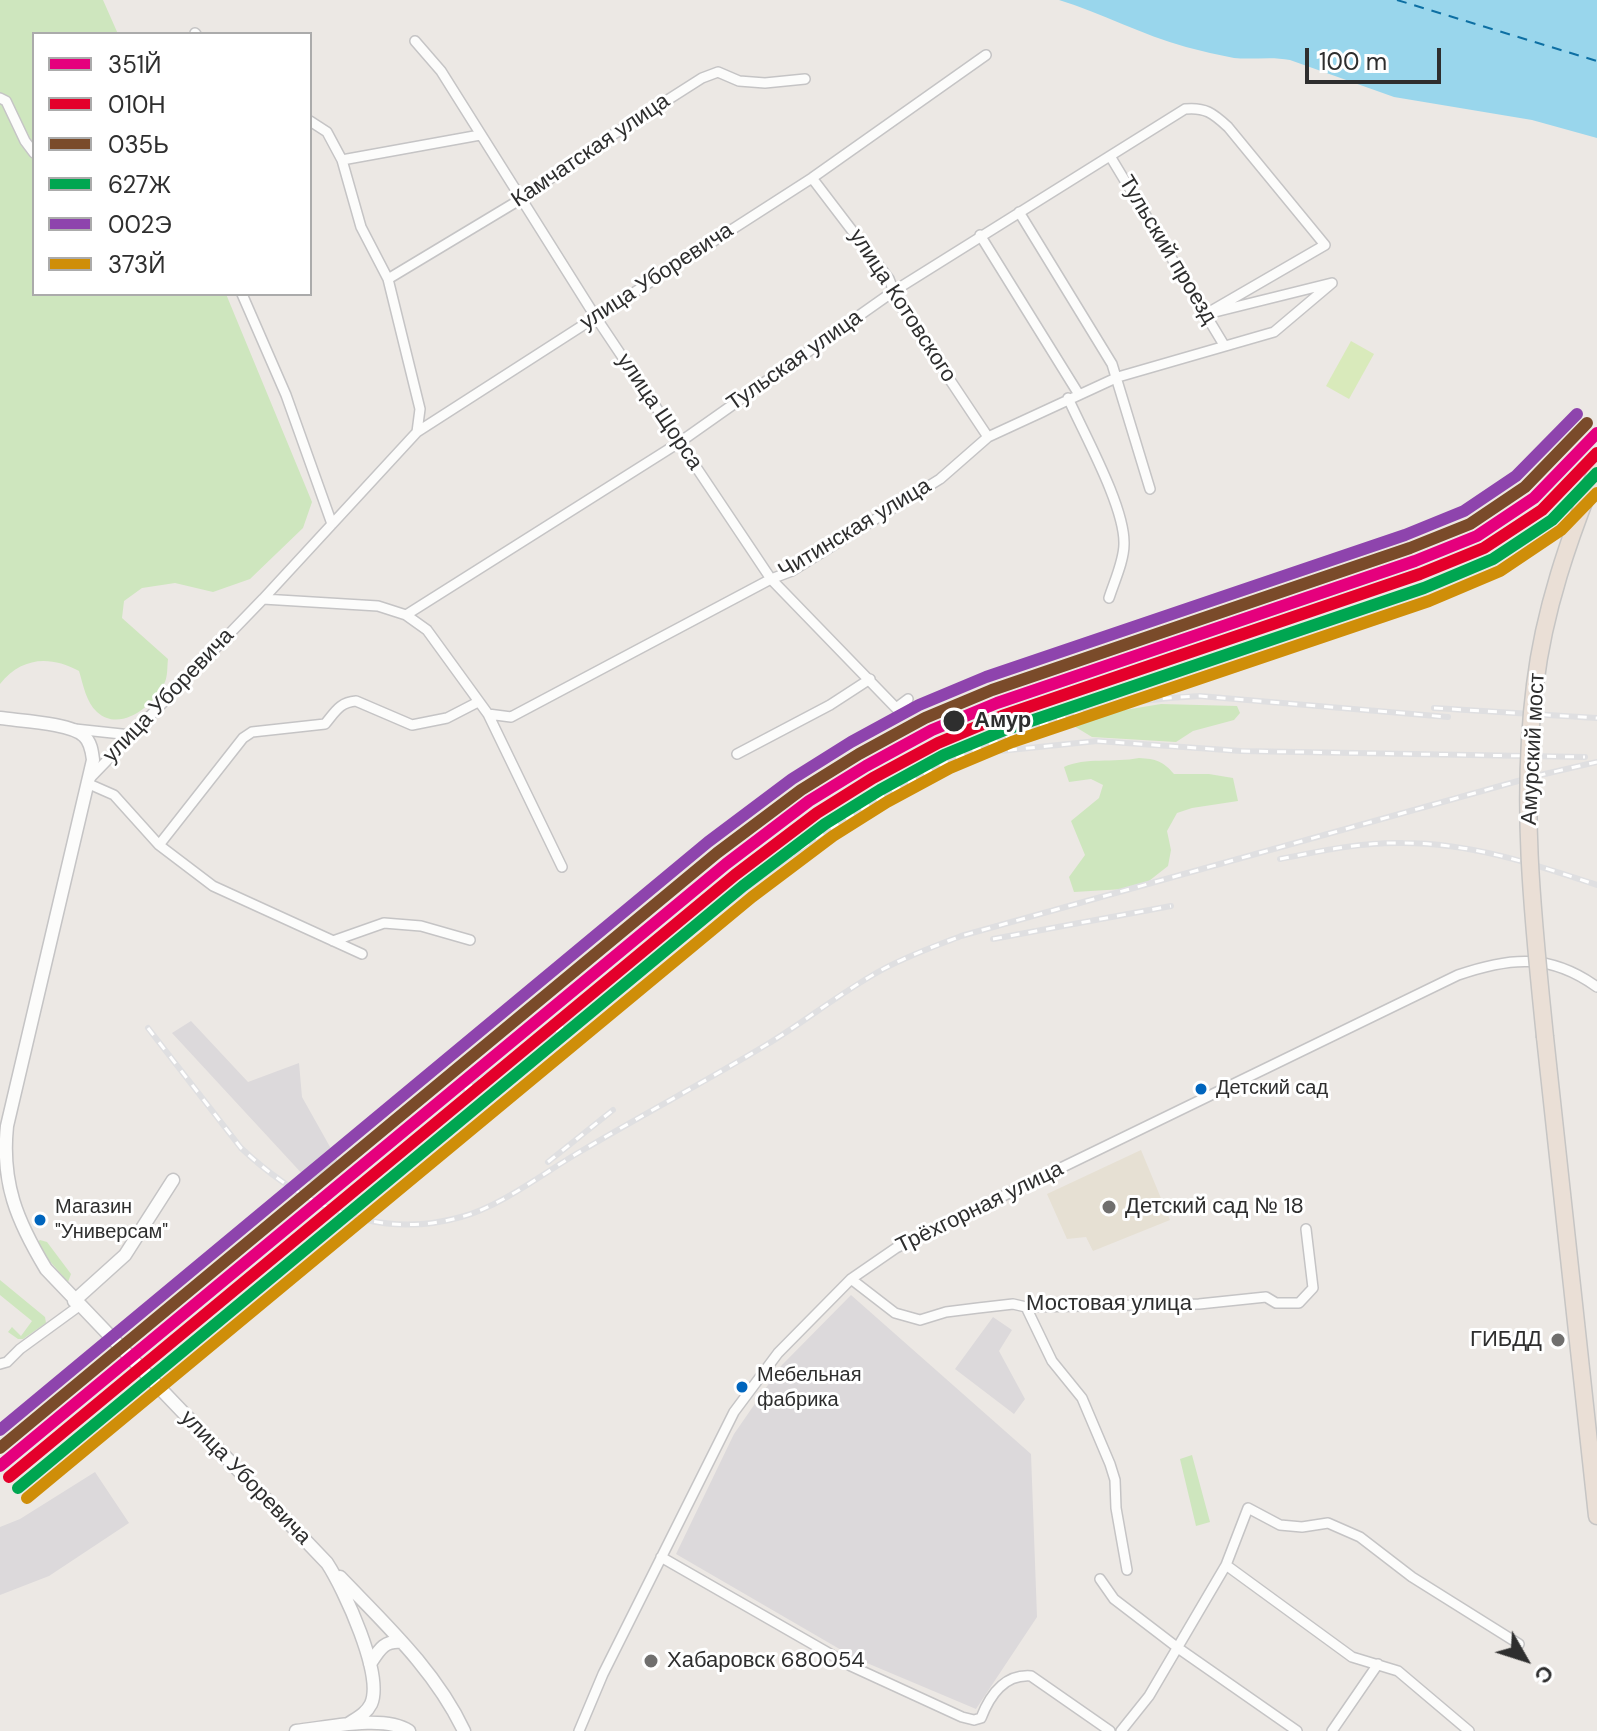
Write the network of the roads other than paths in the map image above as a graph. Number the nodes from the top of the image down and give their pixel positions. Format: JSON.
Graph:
{"nodes":[{"id":1,"x":415,"y":41,"type":"dead end"},
{"id":2,"x":986,"y":55,"type":"dead end"},
{"id":3,"x":805,"y":79,"type":"dead end"},
{"id":4,"x":0,"y":98,"type":"edge"},
{"id":5,"x":312,"y":122,"type":"edge"},
{"id":6,"x":480,"y":135,"type":"junction"},
{"id":7,"x":32,"y":150,"type":"edge"},
{"id":8,"x":1110,"y":156,"type":"junction"},
{"id":9,"x":342,"y":160,"type":"junction"},
{"id":10,"x":812,"y":178,"type":"junction"},
{"id":11,"x":521,"y":199,"type":"junction"},
{"id":12,"x":1019,"y":212,"type":"junction"},
{"id":13,"x":980,"y":235,"type":"junction"},
{"id":14,"x":388,"y":279,"type":"junction"},
{"id":15,"x":894,"y":291,"type":"junction"},
{"id":16,"x":243,"y":296,"type":"edge"},
{"id":17,"x":1206,"y":314,"type":"junction"},
{"id":18,"x":595,"y":316,"type":"junction"},
{"id":19,"x":1224,"y":345,"type":"junction"},
{"id":20,"x":1118,"y":377,"type":"junction"},
{"id":21,"x":1078,"y":393,"type":"junction"},
{"id":22,"x":1068,"y":398,"type":"junction"},
{"id":23,"x":417,"y":432,"type":"junction"},
{"id":24,"x":988,"y":437,"type":"junction"},
{"id":25,"x":680,"y":442,"type":"junction"},
{"id":26,"x":1597,"y":469,"type":"edge"},
{"id":27,"x":1150,"y":489,"type":"dead end"},
{"id":28,"x":332,"y":524,"type":"junction"},
{"id":29,"x":771,"y":579,"type":"junction"},
{"id":30,"x":1109,"y":598,"type":"dead end"},
{"id":31,"x":263,"y":599,"type":"junction"},
{"id":32,"x":406,"y":615,"type":"junction"},
{"id":33,"x":870,"y":679,"type":"junction"},
{"id":34,"x":908,"y":699,"type":"dead end"},
{"id":35,"x":478,"y":702,"type":"junction"},
{"id":36,"x":488,"y":714,"type":"junction"},
{"id":37,"x":0,"y":718,"type":"edge"},
{"id":38,"x":72,"y":729,"type":"junction"},
{"id":39,"x":131,"y":735,"type":"junction"},
{"id":40,"x":737,"y":754,"type":"dead end"},
{"id":41,"x":90,"y":780,"type":"junction"},
{"id":42,"x":159,"y":845,"type":"junction"},
{"id":43,"x":562,"y":867,"type":"dead end"},
{"id":44,"x":470,"y":940,"type":"dead end"},
{"id":45,"x":333,"y":941,"type":"junction"},
{"id":46,"x":362,"y":954,"type":"dead end"},
{"id":47,"x":1597,"y":987,"type":"edge"},
{"id":48,"x":3,"y":1125,"type":"edge"},
{"id":49,"x":173,"y":1180,"type":"dead end"},
{"id":50,"x":1306,"y":1229,"type":"dead end"},
{"id":51,"x":851,"y":1279,"type":"junction"},
{"id":52,"x":77,"y":1303,"type":"junction"},
{"id":53,"x":1026,"y":1307,"type":"junction"},
{"id":54,"x":0,"y":1364,"type":"edge"},
{"id":55,"x":1597,"y":1516,"type":"edge"},
{"id":56,"x":661,"y":1557,"type":"junction"},
{"id":57,"x":327,"y":1563,"type":"junction"},
{"id":58,"x":1226,"y":1565,"type":"junction"},
{"id":59,"x":1127,"y":1570,"type":"dead end"},
{"id":60,"x":1100,"y":1579,"type":"dead end"},
{"id":61,"x":402,"y":1642,"type":"junction"},
{"id":62,"x":1519,"y":1644,"type":"dead end"},
{"id":63,"x":1178,"y":1648,"type":"junction"},
{"id":64,"x":370,"y":1664,"type":"junction"},
{"id":65,"x":1378,"y":1664,"type":"junction"},
{"id":66,"x":348,"y":1724,"type":"junction"},
{"id":67,"x":296,"y":1731,"type":"edge"},
{"id":68,"x":409,"y":1731,"type":"edge"},
{"id":69,"x":464,"y":1731,"type":"edge"},
{"id":70,"x":579,"y":1731,"type":"edge"},
{"id":71,"x":1110,"y":1731,"type":"edge"},
{"id":72,"x":1121,"y":1731,"type":"edge"},
{"id":73,"x":1297,"y":1731,"type":"edge"},
{"id":74,"x":1332,"y":1731,"type":"edge"},
{"id":75,"x":1469,"y":1731,"type":"edge"}],
"edges":[{"from":1,"to":6,"type":"street","name":"улица Щорса"},
{"from":2,"to":10,"type":"street","name":"улица Уборевича"},
{"from":3,"to":11,"type":"street","name":"Камчатская улица"},
{"from":4,"to":7,"type":"street"},
{"from":5,"to":9,"type":"street"},
{"from":6,"to":9,"type":"street"},
{"from":6,"to":11,"type":"street","name":"улица Щорса"},
{"from":8,"to":12,"type":"street","name":"Тульская улица"},
{"from":8,"to":17,"type":"street","name":"Тульский проезд"},
{"from":8,"to":17,"type":"street","name":"Тульская улица"},
{"from":9,"to":14,"type":"street"},
{"from":10,"to":15,"type":"street","name":"улица Котовского"},
{"from":10,"to":18,"type":"street","name":"улица Уборевича"},
{"from":11,"to":14,"type":"street","name":"Камчатская улица"},
{"from":11,"to":18,"type":"street","name":"улица Щорса"},
{"from":12,"to":13,"type":"street","name":"Тульская улица"},
{"from":12,"to":20,"type":"street"},
{"from":13,"to":15,"type":"street","name":"Тульская улица"},
{"from":13,"to":21,"type":"street"},
{"from":14,"to":23,"type":"street"},
{"from":15,"to":24,"type":"street","name":"улица Котовского"},
{"from":15,"to":25,"type":"street","name":"Тульская улица"},
{"from":16,"to":28,"type":"street"},
{"from":17,"to":19,"type":"street","name":"Тульский проезд"},
{"from":17,"to":19,"type":"street","name":"Читинская улица"},
{"from":18,"to":23,"type":"street","name":"улица Уборевича"},
{"from":18,"to":25,"type":"street","name":"улица Щорса"},
{"from":19,"to":20,"type":"street","name":"Читинская улица"},
{"from":20,"to":21,"type":"street","name":"Читинская улица"},
{"from":20,"to":27,"type":"street"},
{"from":21,"to":22,"type":"street","name":"Читинская улица"},
{"from":22,"to":24,"type":"street","name":"Читинская улица"},
{"from":22,"to":30,"type":"street"},
{"from":23,"to":28,"type":"street","name":"улица Уборевича"},
{"from":24,"to":29,"type":"street","name":"Читинская улица"},
{"from":25,"to":29,"type":"street","name":"улица Щорса"},
{"from":25,"to":32,"type":"street","name":"Тульская улица"},
{"from":26,"to":55,"type":"highway","name":"Амурский мост","bridge":true},
{"from":28,"to":31,"type":"street","name":"улица Уборевича"},
{"from":29,"to":33,"type":"street","name":"улица Щорса"},
{"from":29,"to":36,"type":"street","name":"Читинская улица"},
{"from":31,"to":32,"type":"street"},
{"from":31,"to":39,"type":"street","name":"улица Уборевича"},
{"from":32,"to":35,"type":"street"},
{"from":33,"to":34,"type":"street","name":"улица Щорса"},
{"from":33,"to":40,"type":"street"},
{"from":35,"to":36,"type":"street"},
{"from":35,"to":42,"type":"street"},
{"from":36,"to":43,"type":"street"},
{"from":37,"to":38,"type":"main road"},
{"from":38,"to":39,"type":"street"},
{"from":38,"to":41,"type":"main road"},
{"from":39,"to":41,"type":"street","name":"улица Уборевича"},
{"from":41,"to":42,"type":"street"},
{"from":41,"to":48,"type":"main road","name":"улица Уборевича"},
{"from":42,"to":45,"type":"street"},
{"from":44,"to":45,"type":"street"},
{"from":45,"to":46,"type":"street"},
{"from":47,"to":51,"type":"street","name":"Трёхгорная улица"},
{"from":48,"to":52,"type":"main road","name":"улица Уборевича"},
{"from":49,"to":52,"type":"main road"},
{"from":50,"to":53,"type":"street","name":"Мостовая улица"},
{"from":51,"to":53,"type":"street","name":"Мостовая улица"},
{"from":51,"to":56,"type":"street","name":"Трёхгорная улица"},
{"from":52,"to":54,"type":"street"},
{"from":52,"to":57,"type":"main road","name":"улица Уборевича"},
{"from":53,"to":59,"type":"street"},
{"from":56,"to":70,"type":"street","name":"Трёхгорная улица"},
{"from":56,"to":71,"type":"street"},
{"from":57,"to":61,"type":"main road"},
{"from":57,"to":64,"type":"main road","name":"улица Уборевича"},
{"from":58,"to":62,"type":"street"},
{"from":58,"to":63,"type":"street"},
{"from":58,"to":65,"type":"street"},
{"from":60,"to":63,"type":"street"},
{"from":61,"to":64,"type":"main road"},
{"from":61,"to":69,"type":"main road"},
{"from":63,"to":72,"type":"street"},
{"from":63,"to":73,"type":"street"},
{"from":64,"to":66,"type":"main road","name":"улица Уборевича"},
{"from":65,"to":74,"type":"street"},
{"from":65,"to":75,"type":"street"},
{"from":66,"to":67,"type":"main road"},
{"from":66,"to":68,"type":"main road"}]}
